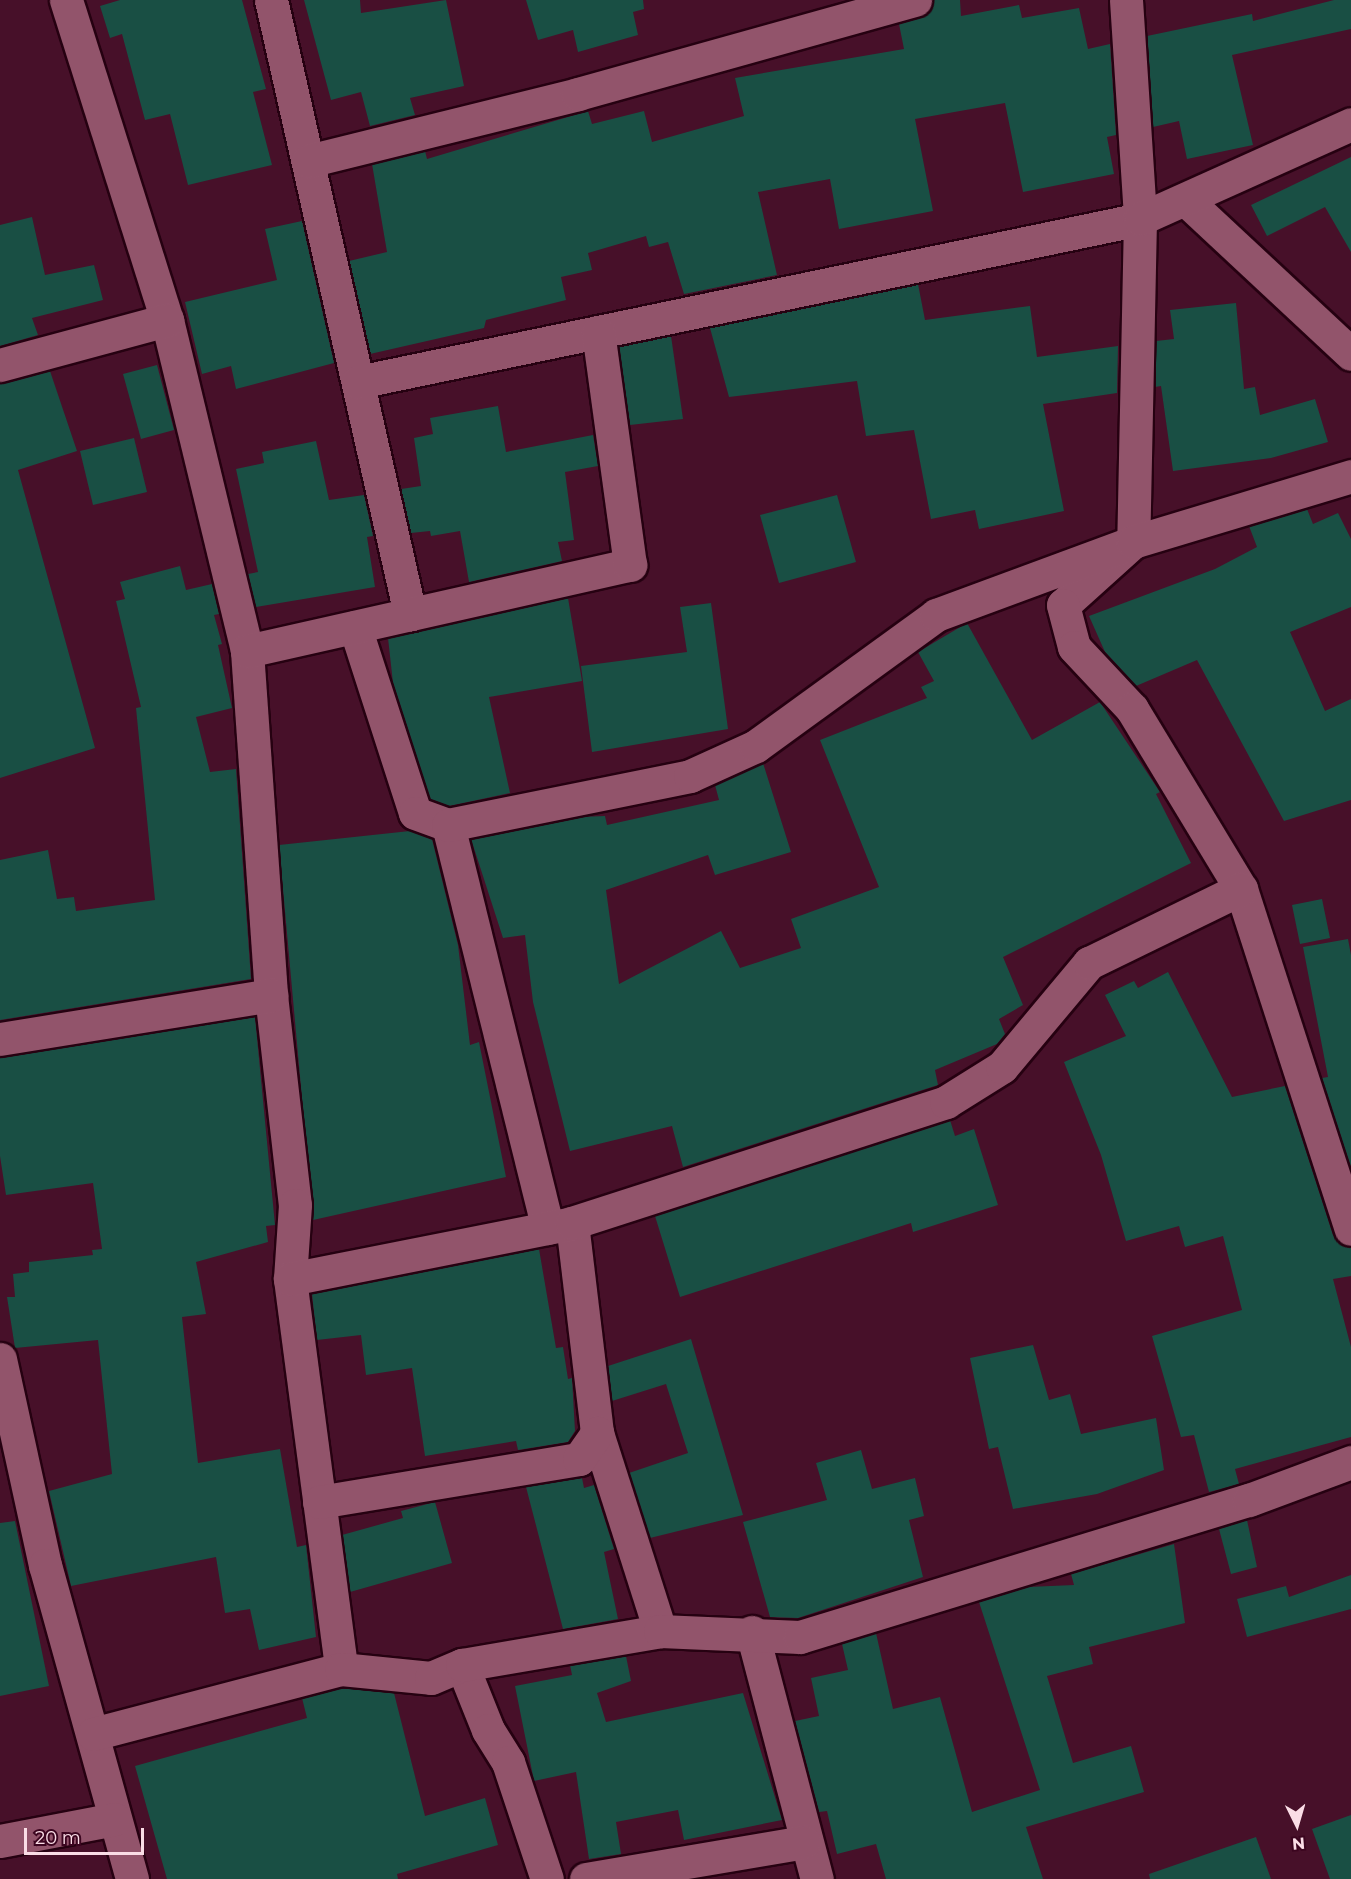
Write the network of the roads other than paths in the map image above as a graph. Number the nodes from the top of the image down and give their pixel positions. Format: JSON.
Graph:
{"nodes":[{"id":1,"x":66,"y":0,"type":"edge"},
{"id":2,"x":271,"y":0,"type":"edge"},
{"id":3,"x":915,"y":0,"type":"edge"},
{"id":4,"x":1126,"y":0,"type":"edge"},
{"id":5,"x":1351,"y":124,"type":"edge"},
{"id":6,"x":308,"y":161,"type":"junction"},
{"id":7,"x":1187,"y":201,"type":"junction"},
{"id":8,"x":1140,"y":219,"type":"junction"},
{"id":9,"x":167,"y":320,"type":"junction"},
{"id":10,"x":598,"y":332,"type":"junction"},
{"id":11,"x":1351,"y":354,"type":"edge"},
{"id":12,"x":0,"y":365,"type":"edge"},
{"id":13,"x":358,"y":382,"type":"junction"},
{"id":14,"x":1351,"y":476,"type":"edge"},
{"id":15,"x":1133,"y":543,"type":"junction"},
{"id":16,"x":410,"y":614,"type":"junction"},
{"id":17,"x":355,"y":627,"type":"junction"},
{"id":18,"x":247,"y":651,"type":"junction"},
{"id":19,"x":448,"y":825,"type":"junction"},
{"id":20,"x":1241,"y":889,"type":"junction"},
{"id":21,"x":271,"y":995,"type":"junction"},
{"id":22,"x":0,"y":1039,"type":"edge"},
{"id":23,"x":560,"y":1226,"type":"junction"},
{"id":24,"x":1351,"y":1228,"type":"edge"},
{"id":25,"x":290,"y":1279,"type":"junction"},
{"id":26,"x":0,"y":1359,"type":"edge"},
{"id":27,"x":597,"y":1433,"type":"junction"},
{"id":28,"x":1351,"y":1462,"type":"edge"},
{"id":29,"x":320,"y":1502,"type":"junction"},
{"id":30,"x":660,"y":1630,"type":"junction"},
{"id":31,"x":752,"y":1632,"type":"junction"},
{"id":32,"x":462,"y":1665,"type":"junction"},
{"id":33,"x":341,"y":1669,"type":"junction"},
{"id":34,"x":93,"y":1734,"type":"junction"},
{"id":35,"x":115,"y":1820,"type":"junction"},
{"id":36,"x":0,"y":1841,"type":"edge"},
{"id":37,"x":804,"y":1842,"type":"junction"},
{"id":38,"x":132,"y":1879,"type":"edge"},
{"id":39,"x":547,"y":1879,"type":"edge"},
{"id":40,"x":586,"y":1879,"type":"edge"},
{"id":41,"x":818,"y":1879,"type":"edge"}],
"edges":[{"from":1,"to":9,"type":"street"},
{"from":2,"to":6,"type":"street"},
{"from":3,"to":6,"type":"street"},
{"from":4,"to":8,"type":"street"},
{"from":5,"to":7,"type":"street"},
{"from":6,"to":13,"type":"street"},
{"from":7,"to":8,"type":"street"},
{"from":7,"to":11,"type":"street"},
{"from":8,"to":10,"type":"street"},
{"from":8,"to":15,"type":"street"},
{"from":9,"to":12,"type":"street"},
{"from":9,"to":18,"type":"street"},
{"from":10,"to":13,"type":"street"},
{"from":10,"to":16,"type":"street"},
{"from":13,"to":16,"type":"street"},
{"from":14,"to":15,"type":"street"},
{"from":15,"to":19,"type":"street"},
{"from":15,"to":20,"type":"street"},
{"from":16,"to":17,"type":"street"},
{"from":17,"to":18,"type":"street"},
{"from":17,"to":19,"type":"street"},
{"from":18,"to":21,"type":"street"},
{"from":19,"to":23,"type":"street"},
{"from":20,"to":23,"type":"street"},
{"from":20,"to":24,"type":"street"},
{"from":21,"to":22,"type":"street"},
{"from":21,"to":25,"type":"street"},
{"from":23,"to":25,"type":"street"},
{"from":23,"to":27,"type":"street"},
{"from":25,"to":29,"type":"street"},
{"from":26,"to":34,"type":"street"},
{"from":27,"to":29,"type":"street"},
{"from":27,"to":30,"type":"street"},
{"from":28,"to":31,"type":"street"},
{"from":29,"to":33,"type":"street"},
{"from":30,"to":31,"type":"street"},
{"from":30,"to":32,"type":"street"},
{"from":31,"to":37,"type":"street"},
{"from":32,"to":33,"type":"street"},
{"from":32,"to":39,"type":"street"},
{"from":33,"to":34,"type":"street"},
{"from":34,"to":35,"type":"street"},
{"from":35,"to":36,"type":"street"},
{"from":35,"to":38,"type":"street"},
{"from":37,"to":40,"type":"street"},
{"from":37,"to":41,"type":"street"}]}
